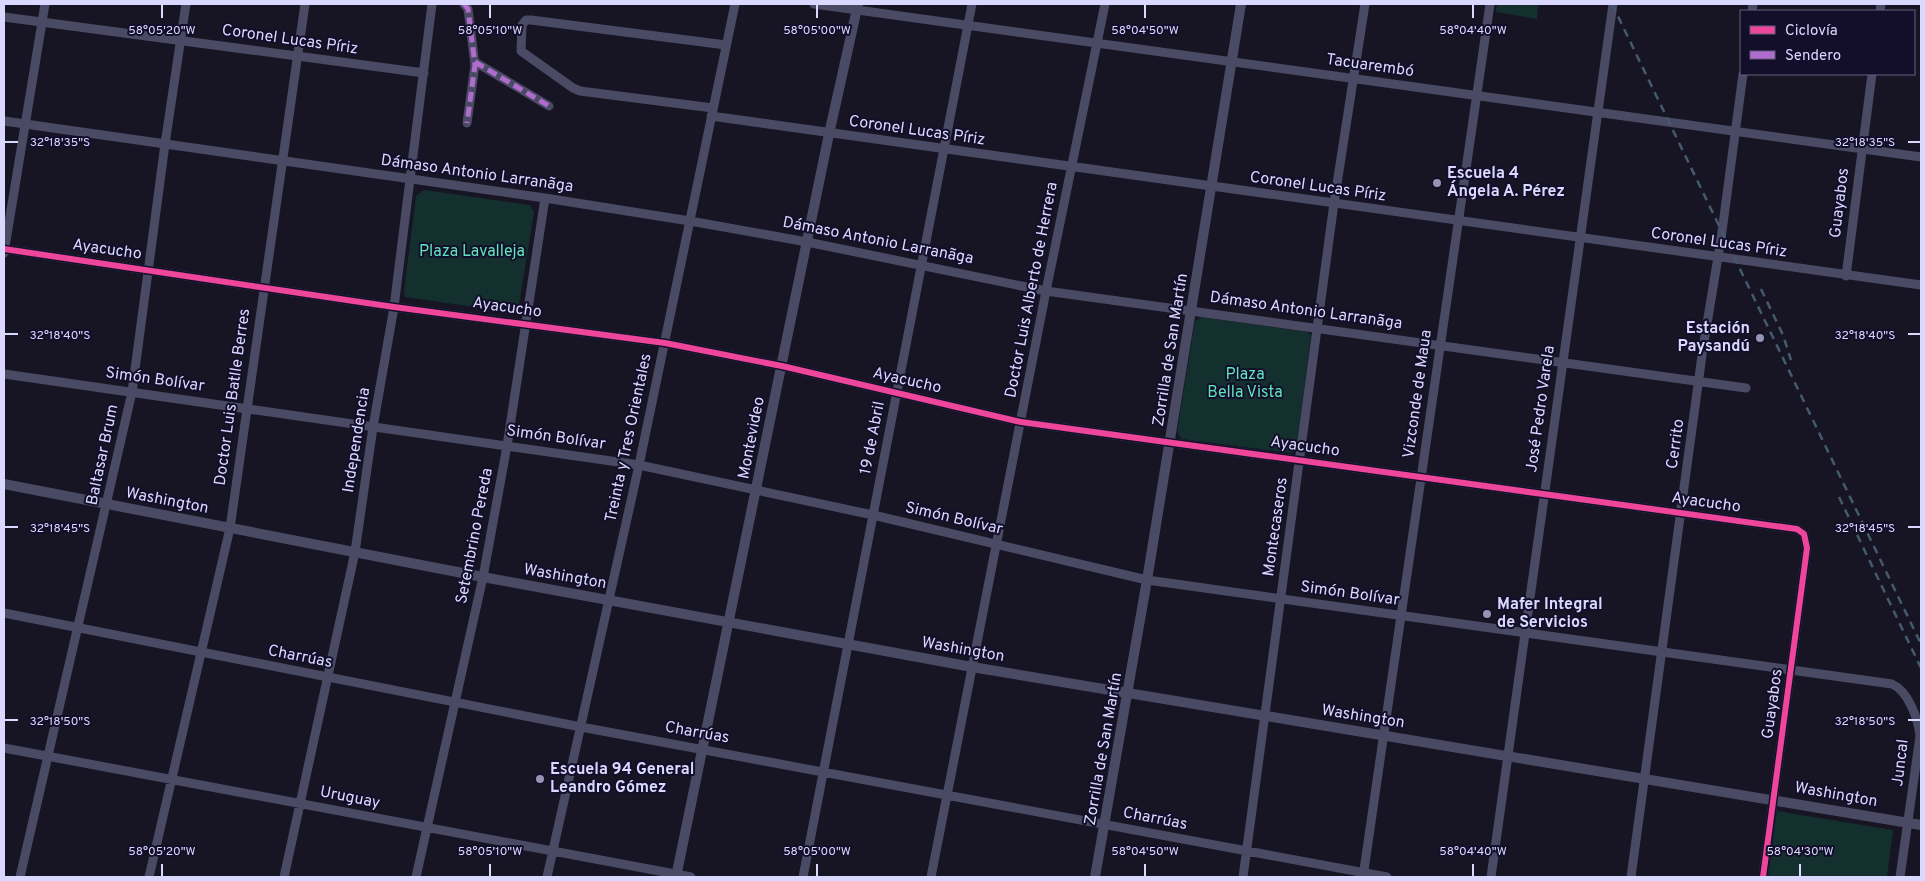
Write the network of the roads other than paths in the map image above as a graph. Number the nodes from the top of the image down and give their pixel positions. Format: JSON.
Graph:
{"nodes":[{"id":1,"x":45,"y":4,"type":"edge"},
{"id":2,"x":186,"y":4,"type":"edge"},
{"id":3,"x":305,"y":4,"type":"edge"},
{"id":4,"x":432,"y":4,"type":"edge"},
{"id":5,"x":464,"y":4,"type":"edge"},
{"id":6,"x":735,"y":4,"type":"edge"},
{"id":7,"x":814,"y":4,"type":"edge"},
{"id":8,"x":972,"y":4,"type":"edge"},
{"id":9,"x":1106,"y":4,"type":"edge"},
{"id":10,"x":1241,"y":4,"type":"edge"},
{"id":11,"x":1364,"y":4,"type":"edge"},
{"id":12,"x":1490,"y":4,"type":"edge"},
{"id":13,"x":1613,"y":4,"type":"edge"},
{"id":14,"x":857,"y":7,"type":"edge"},
{"id":15,"x":4,"y":17,"type":"edge"},
{"id":16,"x":42,"y":22,"type":"junction"},
{"id":17,"x":968,"y":25,"type":"junction"},
{"id":18,"x":181,"y":41,"type":"junction"},
{"id":19,"x":1098,"y":44,"type":"junction"},
{"id":20,"x":726,"y":45,"type":"junction"},
{"id":21,"x":298,"y":56,"type":"junction"},
{"id":22,"x":475,"y":62,"type":"junction"},
{"id":23,"x":1230,"y":62,"type":"junction"},
{"id":24,"x":424,"y":73,"type":"junction"},
{"id":25,"x":1743,"y":75,"type":"edge"},
{"id":26,"x":1872,"y":75,"type":"edge"},
{"id":27,"x":1352,"y":78,"type":"junction"},
{"id":28,"x":1476,"y":96,"type":"junction"},
{"id":29,"x":549,"y":106,"type":"dead end"},
{"id":30,"x":712,"y":112,"type":"junction"},
{"id":31,"x":1598,"y":114,"type":"junction"},
{"id":32,"x":4,"y":121,"type":"edge"},
{"id":33,"x":467,"y":123,"type":"dead end"},
{"id":34,"x":25,"y":124,"type":"junction"},
{"id":35,"x":1736,"y":133,"type":"junction"},
{"id":36,"x":829,"y":134,"type":"junction"},
{"id":37,"x":165,"y":144,"type":"junction"},
{"id":38,"x":1862,"y":149,"type":"junction"},
{"id":39,"x":944,"y":150,"type":"junction"},
{"id":40,"x":1921,"y":158,"type":"edge"},
{"id":41,"x":281,"y":161,"type":"junction"},
{"id":42,"x":1072,"y":168,"type":"junction"},
{"id":43,"x":411,"y":179,"type":"junction"},
{"id":44,"x":1209,"y":187,"type":"junction"},
{"id":45,"x":545,"y":198,"type":"junction"},
{"id":46,"x":1334,"y":204,"type":"junction"},
{"id":47,"x":690,"y":221,"type":"junction"},
{"id":48,"x":1458,"y":221,"type":"junction"},
{"id":49,"x":1581,"y":238,"type":"junction"},
{"id":50,"x":807,"y":242,"type":"junction"},
{"id":51,"x":4,"y":251,"type":"edge"},
{"id":52,"x":1718,"y":258,"type":"junction"},
{"id":53,"x":921,"y":265,"type":"junction"},
{"id":54,"x":147,"y":270,"type":"junction"},
{"id":55,"x":1846,"y":276,"type":"junction"},
{"id":56,"x":1921,"y":285,"type":"edge"},
{"id":57,"x":263,"y":286,"type":"junction"},
{"id":58,"x":1046,"y":291,"type":"junction"},
{"id":59,"x":394,"y":307,"type":"junction"},
{"id":60,"x":1192,"y":310,"type":"junction"},
{"id":61,"x":525,"y":325,"type":"junction"},
{"id":62,"x":1318,"y":328,"type":"junction"},
{"id":63,"x":665,"y":342,"type":"junction"},
{"id":64,"x":1440,"y":345,"type":"junction"},
{"id":65,"x":1563,"y":361,"type":"junction"},
{"id":66,"x":782,"y":366,"type":"junction"},
{"id":67,"x":4,"y":374,"type":"edge"},
{"id":68,"x":1700,"y":381,"type":"junction"},
{"id":69,"x":1746,"y":388,"type":"dead end"},
{"id":70,"x":132,"y":392,"type":"junction"},
{"id":71,"x":897,"y":393,"type":"junction"},
{"id":72,"x":248,"y":409,"type":"junction"},
{"id":73,"x":1021,"y":422,"type":"junction"},
{"id":74,"x":373,"y":427,"type":"junction"},
{"id":75,"x":1170,"y":442,"type":"junction"},
{"id":76,"x":507,"y":446,"type":"junction"},
{"id":77,"x":1300,"y":460,"type":"junction"},
{"id":78,"x":639,"y":465,"type":"junction"},
{"id":79,"x":1421,"y":476,"type":"junction"},
{"id":80,"x":4,"y":484,"type":"edge"},
{"id":81,"x":757,"y":490,"type":"junction"},
{"id":82,"x":1545,"y":493,"type":"junction"},
{"id":83,"x":108,"y":504,"type":"junction"},
{"id":84,"x":1682,"y":514,"type":"junction"},
{"id":85,"x":873,"y":516,"type":"junction"},
{"id":86,"x":230,"y":528,"type":"junction"},
{"id":87,"x":1804,"y":534,"type":"joint"},
{"id":88,"x":997,"y":544,"type":"junction"},
{"id":89,"x":355,"y":552,"type":"junction"},
{"id":90,"x":483,"y":577,"type":"junction"},
{"id":91,"x":1147,"y":580,"type":"junction"},
{"id":92,"x":609,"y":600,"type":"junction"},
{"id":93,"x":1281,"y":600,"type":"junction"},
{"id":94,"x":4,"y":613,"type":"edge"},
{"id":95,"x":1401,"y":616,"type":"junction"},
{"id":96,"x":730,"y":622,"type":"junction"},
{"id":97,"x":79,"y":629,"type":"junction"},
{"id":98,"x":1525,"y":633,"type":"junction"},
{"id":99,"x":848,"y":644,"type":"junction"},
{"id":100,"x":1662,"y":652,"type":"junction"},
{"id":101,"x":202,"y":653,"type":"junction"},
{"id":102,"x":972,"y":668,"type":"junction"},
{"id":103,"x":1792,"y":670,"type":"junction"},
{"id":104,"x":328,"y":678,"type":"junction"},
{"id":105,"x":1899,"y":687,"type":"joint"},
{"id":106,"x":1128,"y":693,"type":"junction"},
{"id":107,"x":456,"y":703,"type":"junction"},
{"id":108,"x":1264,"y":716,"type":"junction"},
{"id":109,"x":581,"y":727,"type":"junction"},
{"id":110,"x":1383,"y":736,"type":"junction"},
{"id":111,"x":4,"y":748,"type":"edge"},
{"id":112,"x":703,"y":749,"type":"junction"},
{"id":113,"x":1508,"y":756,"type":"junction"},
{"id":114,"x":48,"y":757,"type":"junction"},
{"id":115,"x":823,"y":772,"type":"junction"},
{"id":116,"x":1645,"y":779,"type":"junction"},
{"id":117,"x":172,"y":780,"type":"junction"},
{"id":118,"x":947,"y":795,"type":"junction"},
{"id":119,"x":1774,"y":800,"type":"junction"},
{"id":120,"x":300,"y":804,"type":"junction"},
{"id":121,"x":1908,"y":823,"type":"junction"},
{"id":122,"x":1106,"y":825,"type":"junction"},
{"id":123,"x":1921,"y":825,"type":"edge"},
{"id":124,"x":427,"y":828,"type":"junction"},
{"id":125,"x":553,"y":851,"type":"junction"},
{"id":126,"x":1247,"y":851,"type":"junction"},
{"id":127,"x":1363,"y":875,"type":"edge"},
{"id":128,"x":677,"y":876,"type":"edge"},
{"id":129,"x":20,"y":877,"type":"edge"},
{"id":130,"x":149,"y":877,"type":"edge"},
{"id":131,"x":284,"y":877,"type":"edge"},
{"id":132,"x":416,"y":877,"type":"edge"},
{"id":133,"x":547,"y":877,"type":"edge"},
{"id":134,"x":691,"y":877,"type":"edge"},
{"id":135,"x":803,"y":877,"type":"edge"},
{"id":136,"x":931,"y":877,"type":"edge"},
{"id":137,"x":1095,"y":877,"type":"edge"},
{"id":138,"x":1243,"y":877,"type":"edge"},
{"id":139,"x":1387,"y":877,"type":"edge"},
{"id":140,"x":1491,"y":877,"type":"edge"},
{"id":141,"x":1631,"y":877,"type":"edge"},
{"id":142,"x":1763,"y":877,"type":"edge"},
{"id":143,"x":1900,"y":877,"type":"edge"}],
"edges":[{"from":1,"to":16,"type":"street"},
{"from":2,"to":18,"type":"street","name":"Baltasar Brum"},
{"from":3,"to":21,"type":"street","name":"Doctor Luis Batlle Berres"},
{"from":4,"to":24,"type":"street","name":"Independencia"},
{"from":5,"to":22,"type":"street"},
{"from":6,"to":20,"type":"street","name":"Treinta y Tres Orientales"},
{"from":7,"to":14,"type":"street","name":"Tacuarembó"},
{"from":8,"to":17,"type":"street","name":"19 de Abril"},
{"from":9,"to":19,"type":"street","name":"Doctor Luis Alberto de Herrera"},
{"from":10,"to":23,"type":"street","name":"Zorrilla de San Martín"},
{"from":11,"to":27,"type":"street","name":"Montecaseros"},
{"from":12,"to":28,"type":"street","name":"Vizconde de Maua"},
{"from":13,"to":31,"type":"street","name":"José Pedro Varela"},
{"from":14,"to":17,"type":"street","name":"Tacuarembó"},
{"from":14,"to":36,"type":"street","name":"Montevideo"},
{"from":15,"to":16,"type":"street","name":"Coronel Lucas Píriz"},
{"from":16,"to":18,"type":"street","name":"Coronel Lucas Píriz"},
{"from":16,"to":34,"type":"street"},
{"from":17,"to":19,"type":"street","name":"Tacuarembó"},
{"from":17,"to":39,"type":"street","name":"19 de Abril"},
{"from":18,"to":21,"type":"street","name":"Coronel Lucas Píriz"},
{"from":18,"to":37,"type":"street","name":"Baltasar Brum"},
{"from":19,"to":23,"type":"street","name":"Tacuarembó"},
{"from":19,"to":42,"type":"street","name":"Doctor Luis Alberto de Herrera"},
{"from":20,"to":30,"type":"street","name":"Treinta y Tres Orientales"},
{"from":20,"to":30,"type":"street","name":"Coronel Lucas Píriz"},
{"from":21,"to":24,"type":"street","name":"Coronel Lucas Píriz"},
{"from":21,"to":41,"type":"street","name":"Doctor Luis Batlle Berres"},
{"from":22,"to":29,"type":"street"},
{"from":22,"to":33,"type":"street"},
{"from":23,"to":27,"type":"street","name":"Tacuarembó"},
{"from":23,"to":44,"type":"street","name":"Zorrilla de San Martín"},
{"from":24,"to":43,"type":"street","name":"Independencia"},
{"from":25,"to":35,"type":"street","name":"Cerrito"},
{"from":26,"to":38,"type":"street","name":"Guayabos"},
{"from":27,"to":28,"type":"street","name":"Tacuarembó"},
{"from":27,"to":46,"type":"street","name":"Montecaseros"},
{"from":28,"to":31,"type":"street","name":"Tacuarembó"},
{"from":28,"to":48,"type":"street","name":"Vizconde de Maua"},
{"from":30,"to":36,"type":"street","name":"Coronel Lucas Píriz"},
{"from":30,"to":47,"type":"street","name":"Treinta y Tres Orientales"},
{"from":31,"to":35,"type":"street","name":"Tacuarembó"},
{"from":31,"to":49,"type":"street","name":"José Pedro Varela"},
{"from":32,"to":34,"type":"street","name":"Dámaso Antonio Larranãga"},
{"from":34,"to":37,"type":"street","name":"Dámaso Antonio Larranãga"},
{"from":34,"to":51,"type":"street"},
{"from":35,"to":38,"type":"street","name":"Tacuarembó"},
{"from":35,"to":52,"type":"street","name":"Cerrito"},
{"from":36,"to":39,"type":"street","name":"Coronel Lucas Píriz"},
{"from":36,"to":50,"type":"street","name":"Montevideo"},
{"from":37,"to":41,"type":"street","name":"Dámaso Antonio Larranãga"},
{"from":37,"to":54,"type":"street","name":"Baltasar Brum"},
{"from":38,"to":40,"type":"street","name":"Tacuarembó"},
{"from":38,"to":55,"type":"street","name":"Guayabos"},
{"from":39,"to":42,"type":"street","name":"Coronel Lucas Píriz"},
{"from":39,"to":53,"type":"street","name":"19 de Abril"},
{"from":41,"to":43,"type":"street","name":"Dámaso Antonio Larranãga"},
{"from":41,"to":57,"type":"street","name":"Doctor Luis Batlle Berres"},
{"from":42,"to":44,"type":"street","name":"Coronel Lucas Píriz"},
{"from":42,"to":58,"type":"street","name":"Doctor Luis Alberto de Herrera"},
{"from":43,"to":45,"type":"street","name":"Dámaso Antonio Larranãga"},
{"from":43,"to":59,"type":"street","name":"Independencia"},
{"from":44,"to":46,"type":"street","name":"Coronel Lucas Píriz"},
{"from":44,"to":60,"type":"street","name":"Zorrilla de San Martín"},
{"from":45,"to":47,"type":"street","name":"Dámaso Antonio Larranãga"},
{"from":45,"to":61,"type":"street","name":"Setembrino Pereda"},
{"from":46,"to":48,"type":"street","name":"Coronel Lucas Píriz"},
{"from":46,"to":62,"type":"street","name":"Montecaseros"},
{"from":47,"to":50,"type":"street","name":"Dámaso Antonio Larranãga"},
{"from":47,"to":63,"type":"street","name":"Treinta y Tres Orientales"},
{"from":48,"to":49,"type":"street","name":"Coronel Lucas Píriz"},
{"from":48,"to":64,"type":"street","name":"Vizconde de Maua"},
{"from":49,"to":52,"type":"street","name":"Coronel Lucas Píriz"},
{"from":49,"to":65,"type":"street","name":"José Pedro Varela"},
{"from":50,"to":53,"type":"street","name":"Dámaso Antonio Larranãga"},
{"from":50,"to":66,"type":"street","name":"Montevideo"},
{"from":51,"to":54,"type":"street","name":"Ayacucho"},
{"from":52,"to":55,"type":"street","name":"Coronel Lucas Píriz"},
{"from":52,"to":68,"type":"street","name":"Cerrito"},
{"from":53,"to":58,"type":"street","name":"Dámaso Antonio Larranãga"},
{"from":53,"to":71,"type":"street","name":"19 de Abril"},
{"from":54,"to":57,"type":"street","name":"Ayacucho"},
{"from":54,"to":70,"type":"street","name":"Baltasar Brum"},
{"from":55,"to":56,"type":"street","name":"Coronel Lucas Píriz"},
{"from":57,"to":59,"type":"street","name":"Ayacucho"},
{"from":57,"to":72,"type":"street","name":"Doctor Luis Batlle Berres"},
{"from":58,"to":60,"type":"street","name":"Dámaso Antonio Larranãga"},
{"from":58,"to":73,"type":"street","name":"Doctor Luis Alberto de Herrera"},
{"from":59,"to":61,"type":"street","name":"Ayacucho"},
{"from":59,"to":74,"type":"street","name":"Independencia"},
{"from":60,"to":62,"type":"street","name":"Dámaso Antonio Larranãga"},
{"from":60,"to":75,"type":"street","name":"Zorrilla de San Martín"},
{"from":61,"to":63,"type":"street","name":"Ayacucho"},
{"from":61,"to":76,"type":"street","name":"Setembrino Pereda"},
{"from":62,"to":64,"type":"street","name":"Dámaso Antonio Larranãga"},
{"from":62,"to":77,"type":"street","name":"Montecaseros"},
{"from":63,"to":66,"type":"street","name":"Ayacucho"},
{"from":63,"to":78,"type":"street","name":"Treinta y Tres Orientales"},
{"from":64,"to":65,"type":"street","name":"Dámaso Antonio Larranãga"},
{"from":64,"to":79,"type":"street","name":"Vizconde de Maua"},
{"from":65,"to":68,"type":"street","name":"Dámaso Antonio Larranãga"},
{"from":65,"to":82,"type":"street","name":"José Pedro Varela"},
{"from":66,"to":71,"type":"street","name":"Ayacucho"},
{"from":66,"to":81,"type":"street","name":"Montevideo"},
{"from":67,"to":70,"type":"street","name":"Simón Bolívar"},
{"from":68,"to":69,"type":"street","name":"Dámaso Antonio Larranãga"},
{"from":68,"to":84,"type":"street","name":"Cerrito"},
{"from":70,"to":72,"type":"street","name":"Simón Bolívar"},
{"from":70,"to":83,"type":"street","name":"Baltasar Brum"},
{"from":71,"to":73,"type":"street","name":"Ayacucho"},
{"from":71,"to":85,"type":"street","name":"19 de Abril"},
{"from":72,"to":74,"type":"street","name":"Simón Bolívar"},
{"from":72,"to":86,"type":"street","name":"Doctor Luis Batlle Berres"},
{"from":73,"to":75,"type":"street","name":"Ayacucho"},
{"from":73,"to":88,"type":"street","name":"Doctor Luis Alberto de Herrera"},
{"from":74,"to":76,"type":"street","name":"Simón Bolívar"},
{"from":74,"to":89,"type":"street","name":"Independencia"},
{"from":75,"to":77,"type":"street","name":"Ayacucho"},
{"from":75,"to":91,"type":"street","name":"Zorrilla de San Martín"},
{"from":76,"to":78,"type":"street","name":"Simón Bolívar"},
{"from":76,"to":90,"type":"street","name":"Setembrino Pereda"},
{"from":77,"to":79,"type":"street","name":"Ayacucho"},
{"from":77,"to":93,"type":"street","name":"Montecaseros"},
{"from":78,"to":81,"type":"street","name":"Simón Bolívar"},
{"from":78,"to":92,"type":"street","name":"Treinta y Tres Orientales"},
{"from":79,"to":82,"type":"street","name":"Ayacucho"},
{"from":79,"to":95,"type":"street","name":"Vizconde de Maua"},
{"from":80,"to":83,"type":"street","name":"Washington"},
{"from":81,"to":85,"type":"street","name":"Simón Bolívar"},
{"from":81,"to":96,"type":"street","name":"Montevideo"},
{"from":82,"to":84,"type":"street","name":"Ayacucho"},
{"from":82,"to":98,"type":"street","name":"José Pedro Varela"},
{"from":83,"to":86,"type":"street","name":"Washington"},
{"from":83,"to":97,"type":"street","name":"Baltasar Brum"},
{"from":84,"to":87,"type":"street","name":"Ayacucho"},
{"from":84,"to":100,"type":"street","name":"Cerrito"},
{"from":85,"to":88,"type":"street","name":"Simón Bolívar"},
{"from":85,"to":99,"type":"street","name":"19 de Abril"},
{"from":86,"to":89,"type":"street","name":"Washington"},
{"from":86,"to":101,"type":"street","name":"Doctor Luis Batlle Berres"},
{"from":87,"to":103,"type":"street","name":"Guayabos"},
{"from":88,"to":91,"type":"street","name":"Simón Bolívar"},
{"from":88,"to":102,"type":"street","name":"Doctor Luis Alberto de Herrera"},
{"from":89,"to":90,"type":"street","name":"Washington"},
{"from":89,"to":104,"type":"street","name":"Independencia"},
{"from":90,"to":92,"type":"street","name":"Washington"},
{"from":90,"to":107,"type":"street","name":"Setembrino Pereda"},
{"from":91,"to":93,"type":"street","name":"Simón Bolívar"},
{"from":91,"to":106,"type":"street","name":"Zorrilla de San Martín"},
{"from":92,"to":96,"type":"street","name":"Washington"},
{"from":92,"to":109,"type":"street","name":"Treinta y Tres Orientales"},
{"from":93,"to":95,"type":"street","name":"Simón Bolívar"},
{"from":93,"to":108,"type":"street","name":"Montecaseros"},
{"from":94,"to":97,"type":"street","name":"Charrúas"},
{"from":95,"to":98,"type":"street","name":"Simón Bolívar"},
{"from":95,"to":110,"type":"street","name":"Vizconde de Maua"},
{"from":96,"to":99,"type":"street","name":"Washington"},
{"from":96,"to":112,"type":"street","name":"Montevideo"},
{"from":97,"to":101,"type":"street","name":"Charrúas"},
{"from":97,"to":114,"type":"street","name":"Baltasar Brum"},
{"from":98,"to":100,"type":"street","name":"Simón Bolívar"},
{"from":98,"to":113,"type":"street","name":"José Pedro Varela"},
{"from":99,"to":102,"type":"street","name":"Washington"},
{"from":99,"to":115,"type":"street","name":"19 de Abril"},
{"from":100,"to":103,"type":"street","name":"Simón Bolívar"},
{"from":100,"to":116,"type":"street","name":"Cerrito"},
{"from":101,"to":104,"type":"street","name":"Charrúas"},
{"from":101,"to":117,"type":"street","name":"Doctor Luis Batlle Berres"},
{"from":102,"to":106,"type":"street","name":"Washington"},
{"from":102,"to":118,"type":"street","name":"Doctor Luis Alberto de Herrera"},
{"from":103,"to":105,"type":"street","name":"Simón Bolívar"},
{"from":103,"to":119,"type":"street","name":"Guayabos"},
{"from":104,"to":107,"type":"street","name":"Charrúas"},
{"from":104,"to":120,"type":"street","name":"Independencia"},
{"from":105,"to":121,"type":"street","name":"Juncal"},
{"from":106,"to":108,"type":"street","name":"Washington"},
{"from":106,"to":122,"type":"street","name":"Zorrilla de San Martín"},
{"from":107,"to":109,"type":"street","name":"Charrúas"},
{"from":107,"to":124,"type":"street","name":"Setembrino Pereda"},
{"from":108,"to":110,"type":"street","name":"Washington"},
{"from":108,"to":126,"type":"street","name":"Montecaseros"},
{"from":109,"to":112,"type":"street","name":"Charrúas"},
{"from":109,"to":125,"type":"street","name":"Treinta y Tres Orientales"},
{"from":110,"to":113,"type":"street","name":"Washington"},
{"from":110,"to":127,"type":"street","name":"Vizconde de Maua"},
{"from":111,"to":114,"type":"street","name":"Uruguay"},
{"from":112,"to":115,"type":"street","name":"Charrúas"},
{"from":112,"to":128,"type":"street","name":"Montevideo"},
{"from":113,"to":116,"type":"street","name":"Washington"},
{"from":113,"to":140,"type":"street","name":"José Pedro Varela"},
{"from":114,"to":117,"type":"street","name":"Uruguay"},
{"from":114,"to":129,"type":"street","name":"Baltasar Brum"},
{"from":115,"to":118,"type":"street","name":"Charrúas"},
{"from":115,"to":135,"type":"street","name":"19 de Abril"},
{"from":116,"to":119,"type":"street","name":"Washington"},
{"from":116,"to":141,"type":"street","name":"Cerrito"},
{"from":117,"to":120,"type":"street","name":"Uruguay"},
{"from":117,"to":130,"type":"street","name":"Doctor Luis Batlle Berres"},
{"from":118,"to":122,"type":"street","name":"Charrúas"},
{"from":118,"to":136,"type":"street","name":"Doctor Luis Alberto de Herrera"},
{"from":119,"to":121,"type":"street","name":"Washington"},
{"from":119,"to":142,"type":"street","name":"Guayabos"},
{"from":120,"to":124,"type":"street","name":"Uruguay"},
{"from":120,"to":131,"type":"street","name":"Independencia"},
{"from":121,"to":123,"type":"street","name":"Washington"},
{"from":121,"to":143,"type":"street","name":"Juncal"},
{"from":122,"to":126,"type":"street","name":"Charrúas"},
{"from":122,"to":137,"type":"street","name":"Zorrilla de San Martín"},
{"from":124,"to":125,"type":"street","name":"Uruguay"},
{"from":124,"to":132,"type":"street","name":"Setembrino Pereda"},
{"from":125,"to":128,"type":"street","name":"Uruguay"},
{"from":125,"to":133,"type":"street","name":"Treinta y Tres Orientales"},
{"from":126,"to":127,"type":"street","name":"Charrúas"},
{"from":126,"to":138,"type":"street","name":"Montecaseros"},
{"from":127,"to":139,"type":"street","name":"Charrúas"},
{"from":128,"to":134,"type":"street","name":"Uruguay"}]}
